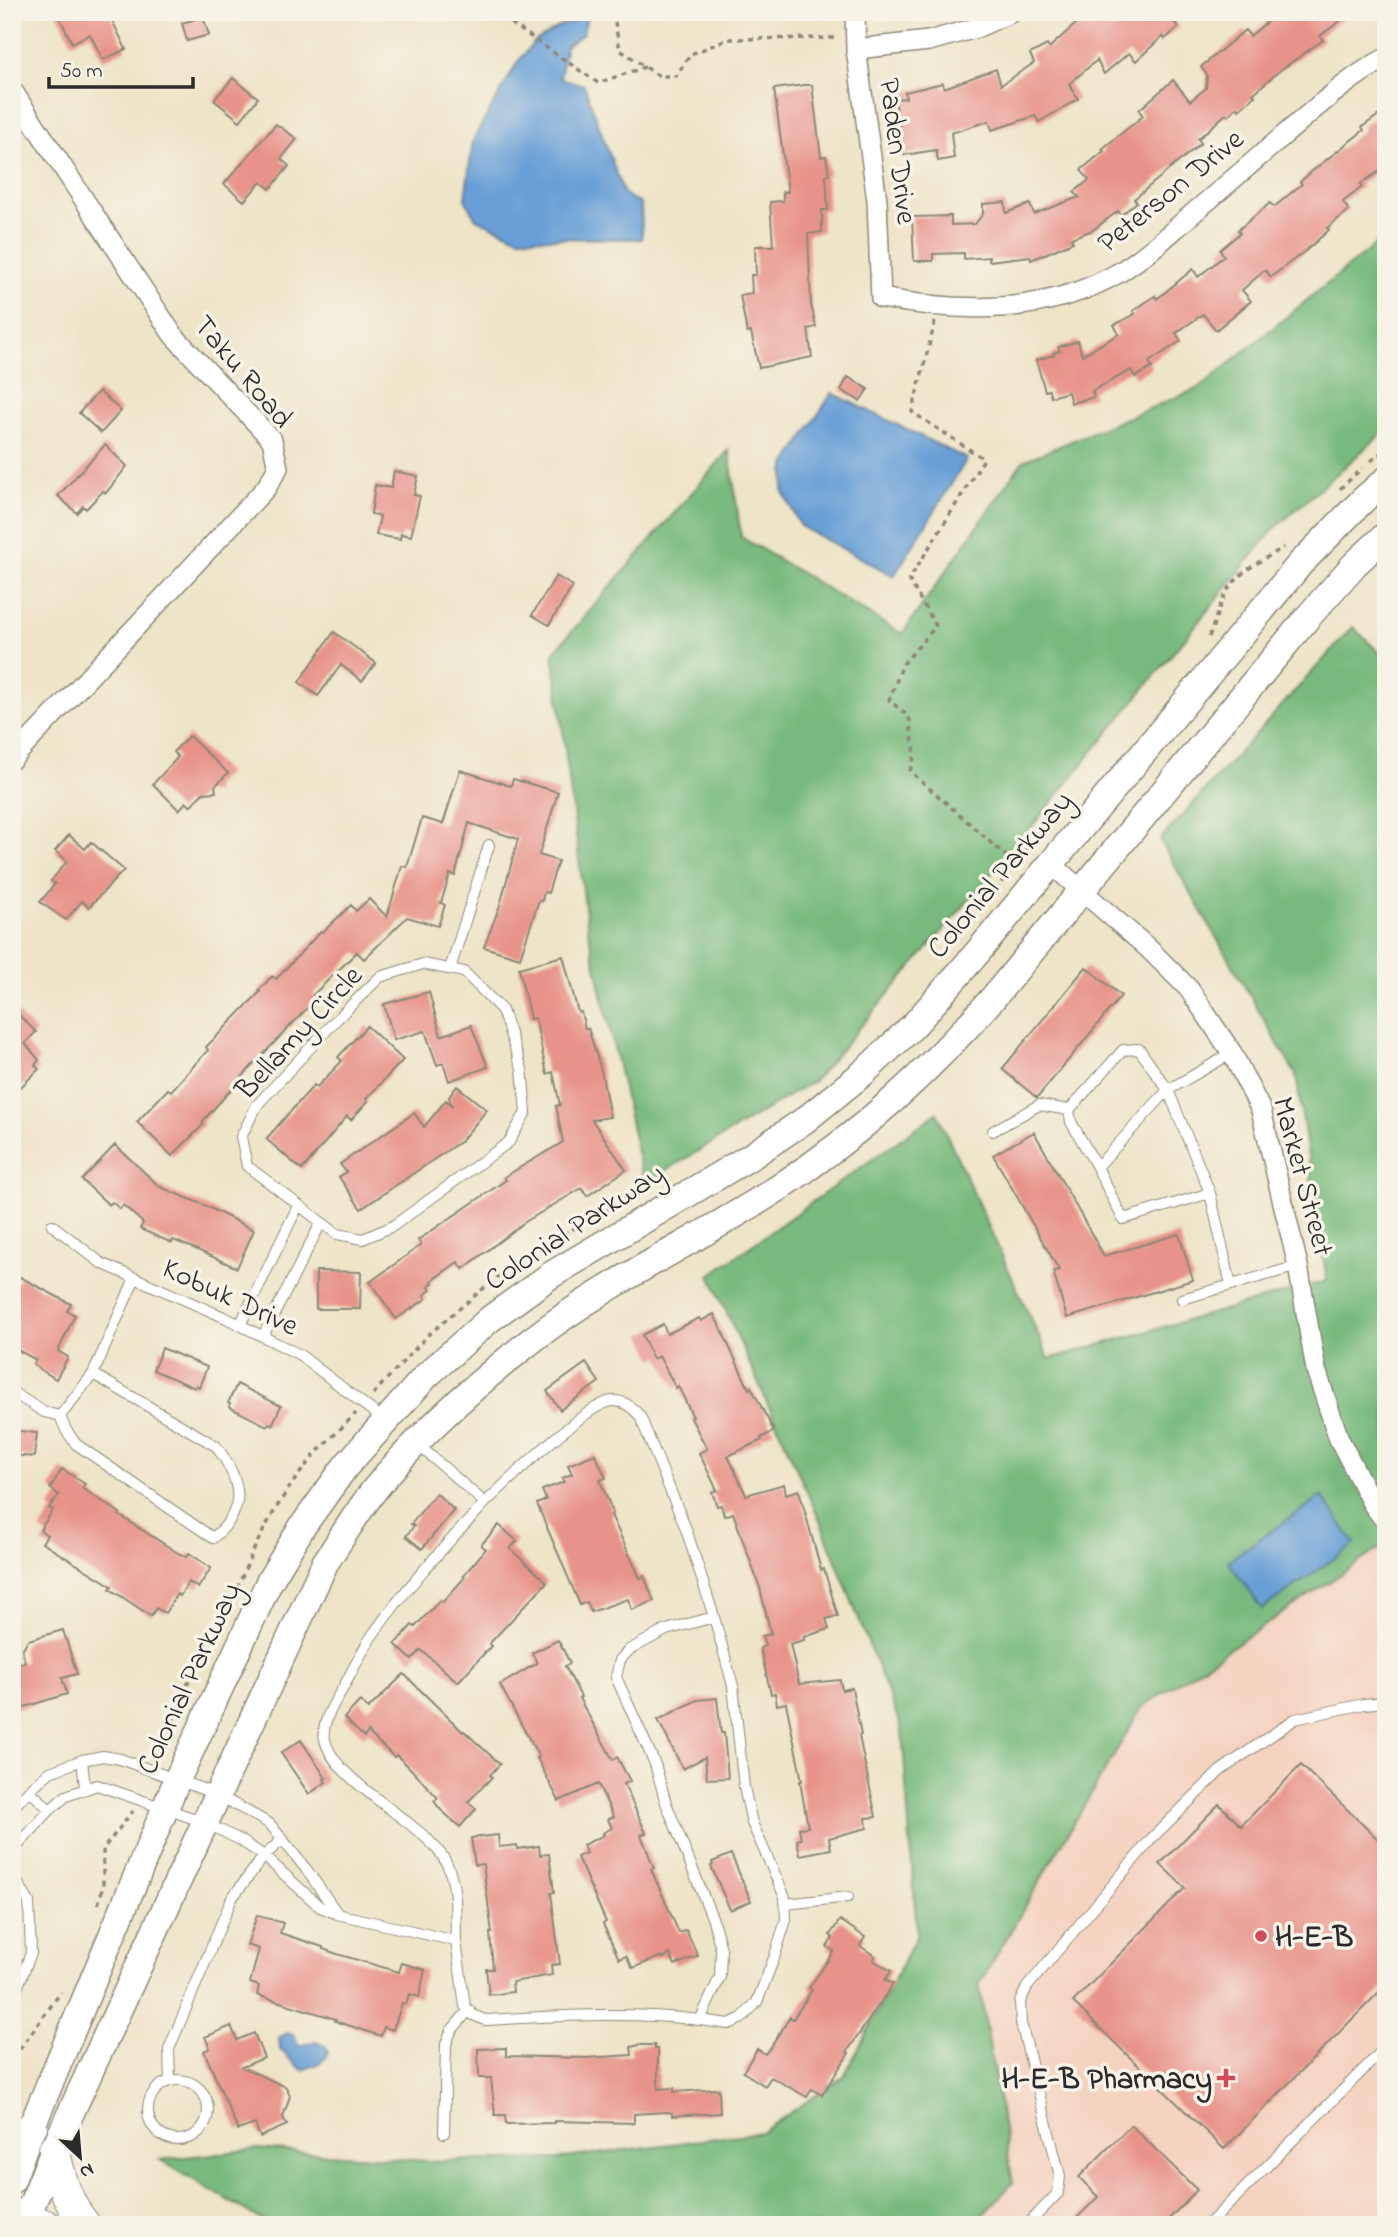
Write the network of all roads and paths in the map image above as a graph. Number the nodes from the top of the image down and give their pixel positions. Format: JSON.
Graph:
{"nodes":[{"id":1,"x":495,"y":12,"type":"edge"},
{"id":2,"x":613,"y":12,"type":"edge"},
{"id":3,"x":855,"y":12,"type":"edge"},
{"id":4,"x":1012,"y":12,"type":"edge"},
{"id":5,"x":856,"y":43,"type":"junction"},
{"id":6,"x":1386,"y":58,"type":"edge"},
{"id":7,"x":645,"y":67,"type":"junction"},
{"id":8,"x":12,"y":90,"type":"edge"},
{"id":9,"x":881,"y":298,"type":"joint"},
{"id":10,"x":939,"y":307,"type":"junction"},
{"id":11,"x":1386,"y":449,"type":"edge"},
{"id":12,"x":1386,"y":480,"type":"edge"},
{"id":13,"x":1332,"y":498,"type":"dead end"},
{"id":14,"x":1386,"y":535,"type":"edge"},
{"id":15,"x":1293,"y":539,"type":"dead end"},
{"id":16,"x":1209,"y":639,"type":"dead end"},
{"id":17,"x":12,"y":759,"type":"edge"},
{"id":18,"x":1052,"y":826,"type":"dead end"},
{"id":19,"x":489,"y":845,"type":"dead end"},
{"id":20,"x":1014,"y":863,"type":"junction"},
{"id":21,"x":1051,"y":864,"type":"junction"},
{"id":22,"x":1083,"y":890,"type":"junction"},
{"id":23,"x":985,"y":906,"type":"dead end"},
{"id":24,"x":450,"y":969,"type":"junction"},
{"id":25,"x":1232,"y":1053,"type":"junction"},
{"id":26,"x":1168,"y":1090,"type":"junction"},
{"id":27,"x":1069,"y":1110,"type":"junction"},
{"id":28,"x":993,"y":1131,"type":"dead end"},
{"id":29,"x":1097,"y":1167,"type":"junction"},
{"id":30,"x":663,"y":1181,"type":"dead end"},
{"id":31,"x":1210,"y":1193,"type":"junction"},
{"id":32,"x":298,"y":1206,"type":"junction"},
{"id":33,"x":321,"y":1223,"type":"junction"},
{"id":34,"x":52,"y":1225,"type":"dead end"},
{"id":35,"x":1298,"y":1266,"type":"junction"},
{"id":36,"x":135,"y":1278,"type":"junction"},
{"id":37,"x":1231,"y":1285,"type":"junction"},
{"id":38,"x":1182,"y":1299,"type":"dead end"},
{"id":39,"x":240,"y":1325,"type":"junction"},
{"id":40,"x":263,"y":1336,"type":"junction"},
{"id":41,"x":93,"y":1374,"type":"junction"},
{"id":42,"x":376,"y":1391,"type":"dead end"},
{"id":43,"x":12,"y":1392,"type":"edge"},
{"id":44,"x":60,"y":1416,"type":"junction"},
{"id":45,"x":384,"y":1420,"type":"junction"},
{"id":46,"x":415,"y":1443,"type":"junction"},
{"id":47,"x":485,"y":1503,"type":"junction"},
{"id":48,"x":1386,"y":1522,"type":"edge"},
{"id":49,"x":714,"y":1617,"type":"junction"},
{"id":50,"x":1386,"y":1702,"type":"edge"},
{"id":51,"x":82,"y":1760,"type":"junction"},
{"id":52,"x":177,"y":1780,"type":"junction"},
{"id":53,"x":85,"y":1788,"type":"junction"},
{"id":54,"x":29,"y":1790,"type":"junction"},
{"id":55,"x":216,"y":1794,"type":"junction"},
{"id":56,"x":165,"y":1808,"type":"junction"},
{"id":57,"x":12,"y":1809,"type":"edge"},
{"id":58,"x":50,"y":1810,"type":"junction"},
{"id":59,"x":132,"y":1813,"type":"dead end"},
{"id":60,"x":204,"y":1822,"type":"junction"},
{"id":61,"x":283,"y":1839,"type":"junction"},
{"id":62,"x":12,"y":1852,"type":"edge"},
{"id":63,"x":264,"y":1856,"type":"junction"},
{"id":64,"x":12,"y":1873,"type":"edge"},
{"id":65,"x":848,"y":1897,"type":"dead end"},
{"id":66,"x":786,"y":1904,"type":"junction"},
{"id":67,"x":337,"y":1914,"type":"junction"},
{"id":68,"x":95,"y":1915,"type":"dead end"},
{"id":69,"x":456,"y":1941,"type":"junction"},
{"id":70,"x":65,"y":1985,"type":"dead end"},
{"id":71,"x":12,"y":2001,"type":"edge"},
{"id":72,"x":469,"y":2010,"type":"junction"},
{"id":73,"x":701,"y":2020,"type":"junction"},
{"id":74,"x":1386,"y":2047,"type":"edge"},
{"id":75,"x":170,"y":2081,"type":"junction"},
{"id":76,"x":12,"y":2088,"type":"edge"},
{"id":77,"x":32,"y":2126,"type":"junction"},
{"id":78,"x":444,"y":2133,"type":"dead end"},
{"id":79,"x":54,"y":2149,"type":"junction"},
{"id":80,"x":12,"y":2150,"type":"edge"},
{"id":81,"x":12,"y":2180,"type":"edge"},
{"id":82,"x":27,"y":2220,"type":"edge"},
{"id":83,"x":86,"y":2225,"type":"edge"},
{"id":84,"x":1027,"y":2225,"type":"edge"},
{"id":85,"x":1208,"y":2225,"type":"edge"}],
"edges":[{"from":1,"to":7,"type":"path"},
{"from":2,"to":7,"type":"path"},
{"from":3,"to":5,"type":"street","name":"Paden Drive"},
{"from":4,"to":5,"type":"street"},
{"from":5,"to":7,"type":"path"},
{"from":5,"to":9,"type":"street","name":"Paden Drive"},
{"from":6,"to":10,"type":"street","name":"Peterson Drive"},
{"from":8,"to":17,"type":"street","name":"Taku Road"},
{"from":9,"to":10,"type":"street","name":"Peterson Drive"},
{"from":10,"to":20,"type":"path"},
{"from":11,"to":13,"type":"path"},
{"from":12,"to":21,"type":"street","name":"Colonial Parkway"},
{"from":14,"to":22,"type":"street"},
{"from":15,"to":16,"type":"path"},
{"from":18,"to":20,"type":"path"},
{"from":19,"to":24,"type":"lane"},
{"from":20,"to":23,"type":"path"},
{"from":21,"to":22,"type":"street","name":"Market Street"},
{"from":21,"to":45,"type":"street","name":"Colonial Parkway"},
{"from":22,"to":25,"type":"street","name":"Market Street"},
{"from":22,"to":46,"type":"street"},
{"from":24,"to":32,"type":"lane","name":"Bellamy Circle"},
{"from":24,"to":33,"type":"lane","name":"Bellamy Circle"},
{"from":25,"to":26,"type":"lane"},
{"from":25,"to":35,"type":"street","name":"Market Street"},
{"from":26,"to":27,"type":"lane"},
{"from":26,"to":29,"type":"lane"},
{"from":26,"to":31,"type":"lane"},
{"from":27,"to":28,"type":"lane"},
{"from":27,"to":29,"type":"lane"},
{"from":29,"to":31,"type":"lane"},
{"from":30,"to":42,"type":"path"},
{"from":31,"to":37,"type":"lane"},
{"from":32,"to":33,"type":"lane","name":"Bellamy Circle"},
{"from":32,"to":39,"type":"lane"},
{"from":33,"to":40,"type":"lane"},
{"from":34,"to":36,"type":"lane","name":"Kobuk Drive"},
{"from":35,"to":37,"type":"lane"},
{"from":35,"to":48,"type":"street","name":"Market Street"},
{"from":36,"to":39,"type":"lane","name":"Kobuk Drive"},
{"from":36,"to":41,"type":"lane"},
{"from":37,"to":38,"type":"lane"},
{"from":39,"to":40,"type":"lane","name":"Kobuk Drive"},
{"from":40,"to":45,"type":"lane","name":"Kobuk Drive"},
{"from":41,"to":44,"type":"lane"},
{"from":41,"to":44,"type":"lane"},
{"from":43,"to":44,"type":"lane"},
{"from":45,"to":46,"type":"street"},
{"from":45,"to":52,"type":"street","name":"Colonial Parkway"},
{"from":46,"to":47,"type":"lane"},
{"from":46,"to":55,"type":"street"},
{"from":47,"to":49,"type":"lane"},
{"from":47,"to":69,"type":"lane"},
{"from":49,"to":66,"type":"lane"},
{"from":49,"to":73,"type":"lane"},
{"from":50,"to":84,"type":"lane"},
{"from":51,"to":52,"type":"lane"},
{"from":51,"to":53,"type":"lane"},
{"from":51,"to":54,"type":"lane"},
{"from":52,"to":55,"type":"lane"},
{"from":52,"to":56,"type":"street","name":"Colonial Parkway"},
{"from":53,"to":56,"type":"lane"},
{"from":53,"to":58,"type":"lane"},
{"from":54,"to":57,"type":"lane"},
{"from":54,"to":58,"type":"lane"},
{"from":55,"to":60,"type":"street"},
{"from":55,"to":61,"type":"lane"},
{"from":56,"to":60,"type":"lane"},
{"from":56,"to":77,"type":"street","name":"Colonial Parkway"},
{"from":58,"to":62,"type":"lane"},
{"from":59,"to":68,"type":"path"},
{"from":60,"to":63,"type":"lane"},
{"from":60,"to":79,"type":"street"},
{"from":61,"to":63,"type":"lane"},
{"from":61,"to":67,"type":"lane"},
{"from":63,"to":67,"type":"lane"},
{"from":63,"to":75,"type":"lane"},
{"from":64,"to":71,"type":"lane"},
{"from":65,"to":66,"type":"lane"},
{"from":66,"to":73,"type":"lane"},
{"from":67,"to":69,"type":"lane"},
{"from":69,"to":72,"type":"lane"},
{"from":70,"to":76,"type":"path"},
{"from":72,"to":73,"type":"lane"},
{"from":72,"to":78,"type":"lane"},
{"from":74,"to":85,"type":"lane"},
{"from":75,"to":75,"type":"lane"},
{"from":77,"to":80,"type":"main road"},
{"from":77,"to":81,"type":"street","name":"Colonial Parkway"},
{"from":79,"to":82,"type":"street"},
{"from":79,"to":83,"type":"main road"}]}
